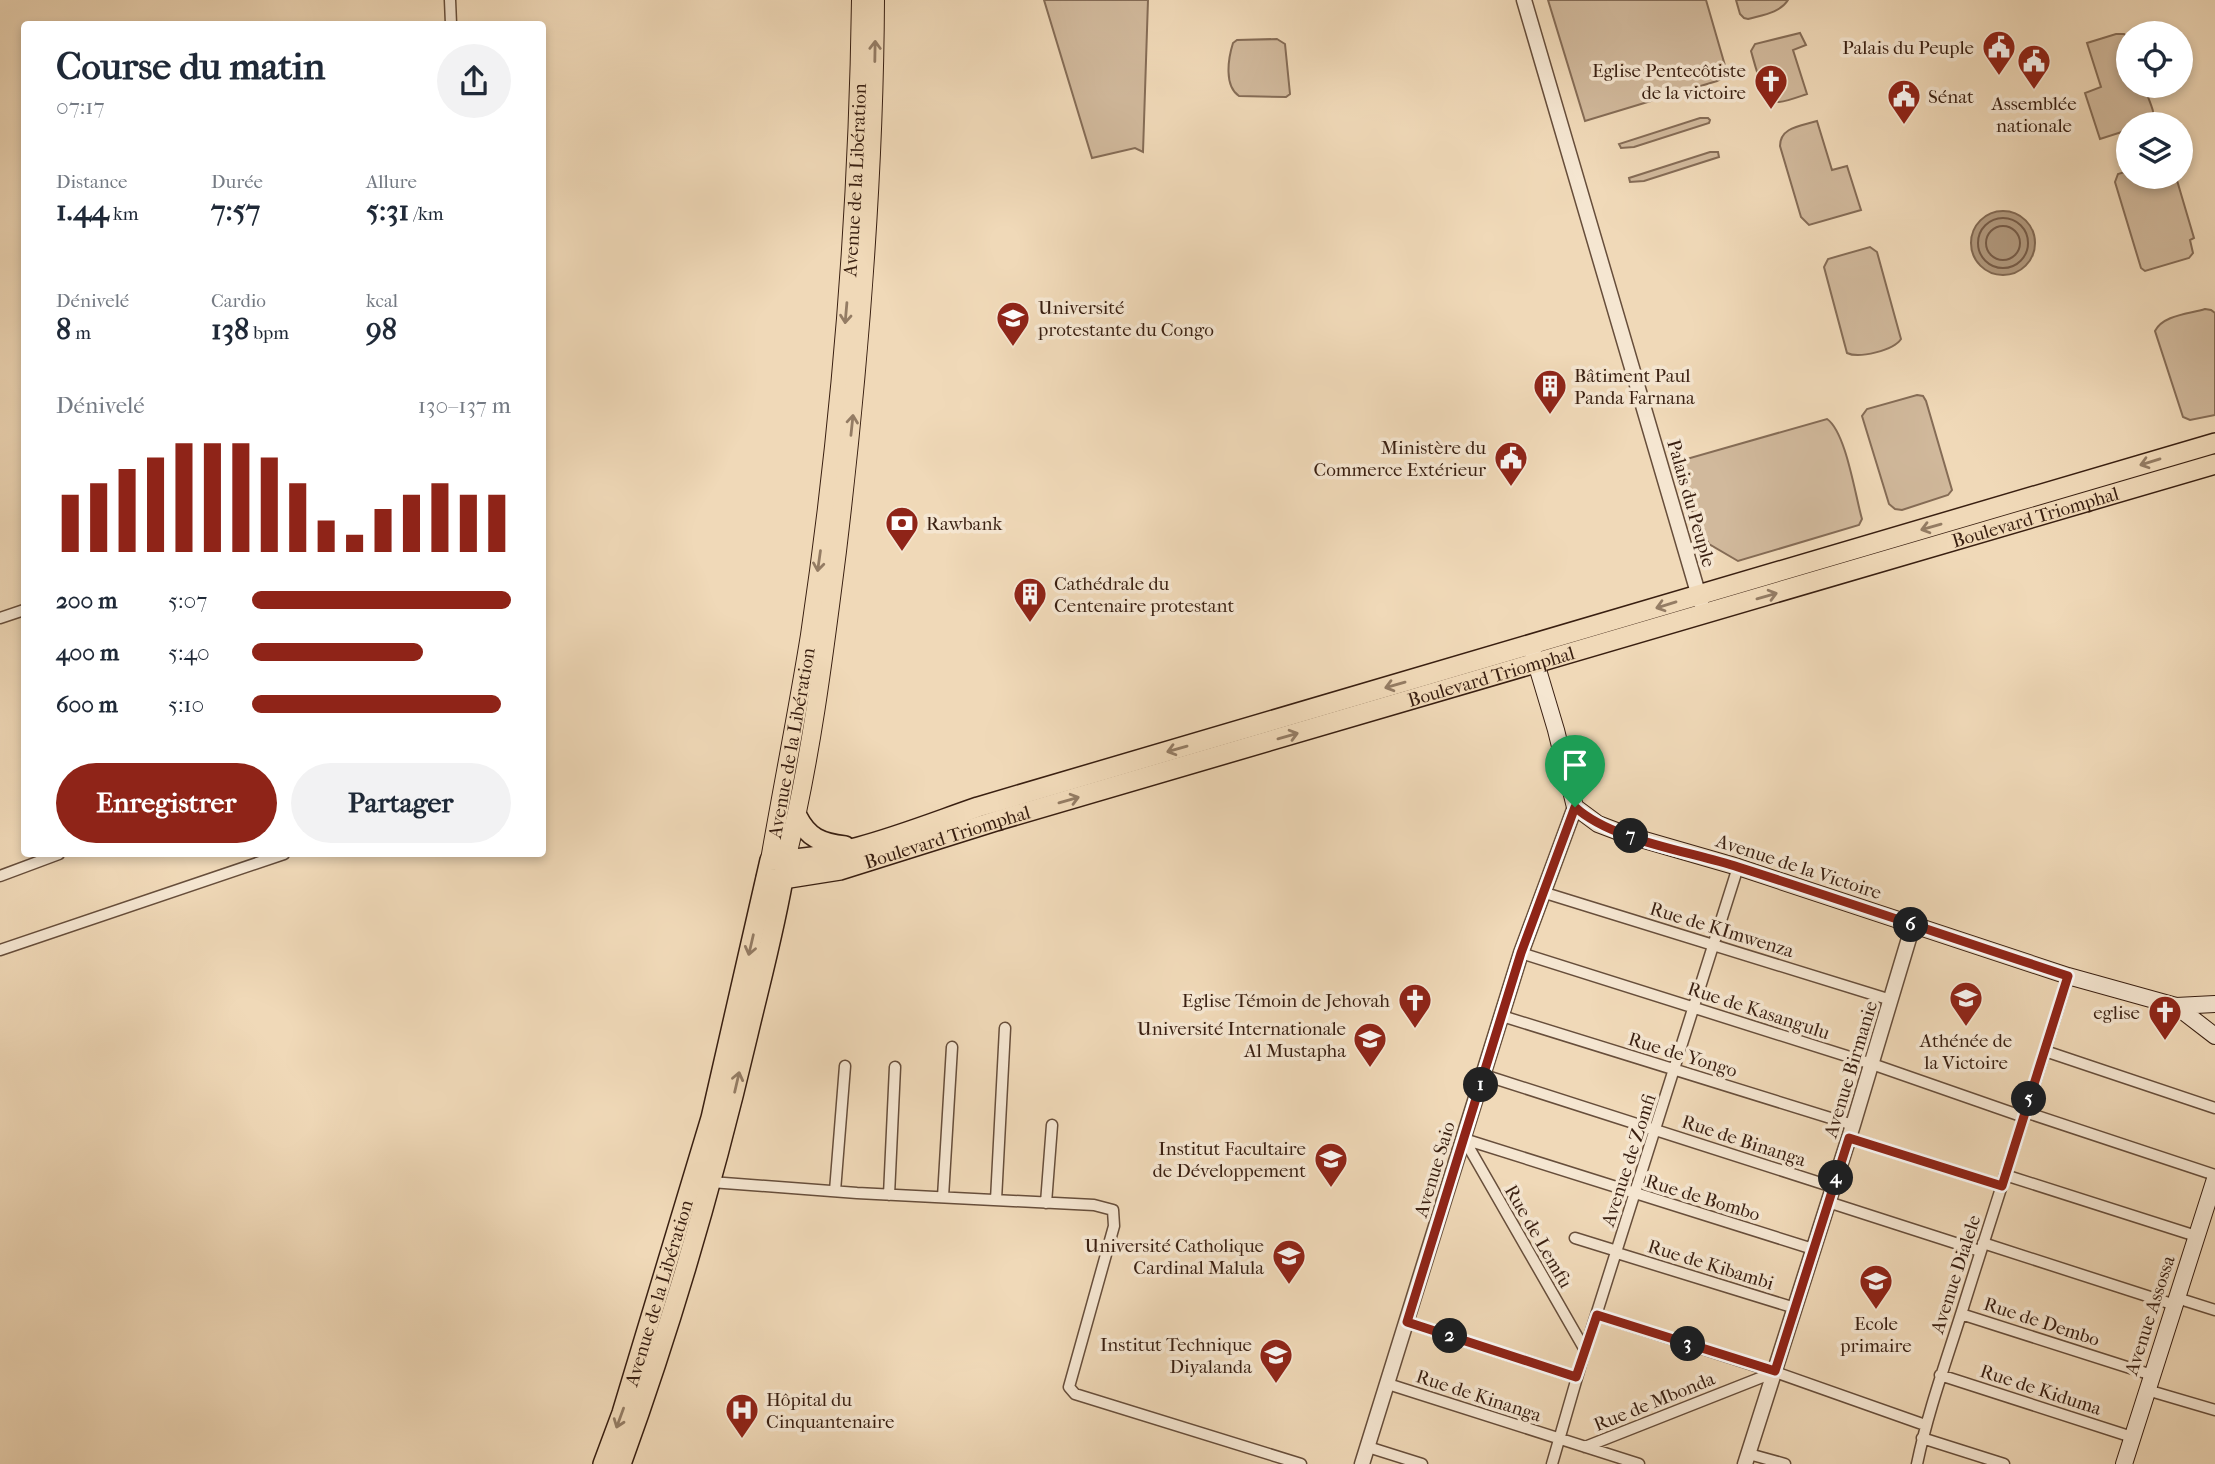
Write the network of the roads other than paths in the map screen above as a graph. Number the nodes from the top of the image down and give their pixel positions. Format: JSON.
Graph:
{"nodes":[{"id":1,"x":860,"y":0,"type":"edge"},
{"id":2,"x":875,"y":0,"type":"edge"},
{"id":3,"x":1524,"y":0,"type":"edge"},
{"id":4,"x":2215,"y":443,"type":"edge"},
{"id":5,"x":2215,"y":464,"type":"edge"},
{"id":6,"x":1699,"y":595,"type":"junction"},
{"id":7,"x":21,"y":611,"type":"edge"},
{"id":8,"x":1705,"y":614,"type":"junction"},
{"id":9,"x":0,"y":618,"type":"edge"},
{"id":10,"x":1531,"y":645,"type":"junction"},
{"id":11,"x":1537,"y":664,"type":"junction"},
{"id":12,"x":1575,"y":807,"type":"junction"},
{"id":13,"x":797,"y":816,"type":"junction"},
{"id":14,"x":856,"y":848,"type":"junction"},
{"id":15,"x":51,"y":857,"type":"edge"},
{"id":16,"x":275,"y":857,"type":"edge"},
{"id":17,"x":1738,"y":867,"type":"junction"},
{"id":18,"x":777,"y":869,"type":"junction"},
{"id":19,"x":840,"y":870,"type":"junction"},
{"id":20,"x":0,"y":876,"type":"edge"},
{"id":21,"x":1542,"y":892,"type":"junction"},
{"id":22,"x":777,"y":909,"type":"junction"},
{"id":23,"x":1913,"y":925,"type":"junction"},
{"id":24,"x":1714,"y":944,"type":"junction"},
{"id":25,"x":0,"y":950,"type":"edge"},
{"id":26,"x":1521,"y":953,"type":"junction"},
{"id":27,"x":2068,"y":976,"type":"junction"},
{"id":28,"x":1891,"y":1000,"type":"junction"},
{"id":29,"x":2215,"y":1004,"type":"edge"},
{"id":30,"x":2176,"y":1006,"type":"junction"},
{"id":31,"x":1694,"y":1007,"type":"junction"},
{"id":32,"x":1502,"y":1016,"type":"junction"},
{"id":33,"x":1005,"y":1028,"type":"dead end"},
{"id":34,"x":2215,"y":1036,"type":"edge"},
{"id":35,"x":952,"y":1047,"type":"dead end"},
{"id":36,"x":2045,"y":1051,"type":"junction"},
{"id":37,"x":1872,"y":1064,"type":"junction"},
{"id":38,"x":845,"y":1066,"type":"dead end"},
{"id":39,"x":895,"y":1067,"type":"dead end"},
{"id":40,"x":1675,"y":1070,"type":"junction"},
{"id":41,"x":1484,"y":1075,"type":"junction"},
{"id":42,"x":2215,"y":1108,"type":"edge"},
{"id":43,"x":2024,"y":1114,"type":"junction"},
{"id":44,"x":1052,"y":1125,"type":"dead end"},
{"id":45,"x":1655,"y":1130,"type":"junction"},
{"id":46,"x":1851,"y":1131,"type":"junction"},
{"id":47,"x":1464,"y":1139,"type":"junction"},
{"id":48,"x":2215,"y":1177,"type":"edge"},
{"id":49,"x":2004,"y":1180,"type":"junction"},
{"id":50,"x":710,"y":1182,"type":"junction"},
{"id":51,"x":1833,"y":1187,"type":"junction"},
{"id":52,"x":835,"y":1191,"type":"junction"},
{"id":53,"x":1635,"y":1194,"type":"junction"},
{"id":54,"x":889,"y":1195,"type":"junction"},
{"id":55,"x":943,"y":1197,"type":"junction"},
{"id":56,"x":996,"y":1200,"type":"junction"},
{"id":57,"x":1828,"y":1202,"type":"junction"},
{"id":58,"x":1046,"y":1203,"type":"junction"},
{"id":59,"x":2209,"y":1214,"type":"edge"},
{"id":60,"x":2196,"y":1236,"type":"junction"},
{"id":61,"x":1575,"y":1238,"type":"dead end"},
{"id":62,"x":1982,"y":1247,"type":"junction"},
{"id":63,"x":1813,"y":1249,"type":"junction"},
{"id":64,"x":1617,"y":1252,"type":"junction"},
{"id":65,"x":2176,"y":1301,"type":"junction"},
{"id":66,"x":1795,"y":1308,"type":"junction"},
{"id":67,"x":2215,"y":1310,"type":"edge"},
{"id":68,"x":1962,"y":1314,"type":"junction"},
{"id":69,"x":1597,"y":1315,"type":"junction"},
{"id":70,"x":1407,"y":1322,"type":"junction"},
{"id":71,"x":1585,"y":1350,"type":"junction"},
{"id":72,"x":1775,"y":1371,"type":"junction"},
{"id":73,"x":1940,"y":1375,"type":"junction"},
{"id":74,"x":1576,"y":1377,"type":"junction"},
{"id":75,"x":2149,"y":1382,"type":"junction"},
{"id":76,"x":1388,"y":1384,"type":"junction"},
{"id":77,"x":2215,"y":1410,"type":"edge"},
{"id":78,"x":1925,"y":1425,"type":"junction"},
{"id":79,"x":2132,"y":1437,"type":"junction"},
{"id":80,"x":1922,"y":1438,"type":"junction"},
{"id":81,"x":1560,"y":1439,"type":"junction"},
{"id":82,"x":1368,"y":1447,"type":"junction"},
{"id":83,"x":1585,"y":1447,"type":"junction"},
{"id":84,"x":1747,"y":1459,"type":"edge"},
{"id":85,"x":603,"y":1464,"type":"edge"},
{"id":86,"x":621,"y":1464,"type":"edge"},
{"id":87,"x":1301,"y":1464,"type":"edge"},
{"id":88,"x":1362,"y":1464,"type":"edge"},
{"id":89,"x":1422,"y":1464,"type":"edge"},
{"id":90,"x":1552,"y":1464,"type":"edge"},
{"id":91,"x":1639,"y":1464,"type":"edge"},
{"id":92,"x":1785,"y":1464,"type":"edge"},
{"id":93,"x":1917,"y":1464,"type":"edge"},
{"id":94,"x":2004,"y":1464,"type":"edge"},
{"id":95,"x":2124,"y":1464,"type":"edge"}],
"edges":[{"from":1,"to":18,"type":"main road","name":"Avenue de la Libération","one_way":true},
{"from":13,"to":2,"type":"main road","name":"Avenue de la Libération","one_way":true},
{"from":3,"to":6,"type":"street","name":"Palais du Peuple"},
{"from":4,"to":6,"type":"highway","name":"Boulevard Triomphal","one_way":true},
{"from":8,"to":5,"type":"highway","name":"Boulevard Triomphal","one_way":true},
{"from":6,"to":8,"type":"street","name":"Palais du Peuple"},
{"from":6,"to":10,"type":"highway","name":"Boulevard Triomphal","one_way":true},
{"from":7,"to":9,"type":"street"},
{"from":8,"to":11,"type":"highway","name":"Boulevard Triomphal"},
{"from":10,"to":11,"type":"main road"},
{"from":10,"to":14,"type":"highway","name":"Boulevard Triomphal","one_way":true},
{"from":11,"to":12,"type":"main road"},
{"from":19,"to":11,"type":"highway","name":"Boulevard Triomphal","one_way":true},
{"from":12,"to":17,"type":"main road","name":"Avenue de la Victoire"},
{"from":12,"to":21,"type":"street","name":"Avenue Saio"},
{"from":13,"to":14,"type":"highway"},
{"from":13,"to":18,"type":"main road","name":"Avenue de la Libération"},
{"from":14,"to":18,"type":"highway","name":"Boulevard Triomphal"},
{"from":15,"to":20,"type":"street"},
{"from":16,"to":25,"type":"street"},
{"from":17,"to":23,"type":"main road","name":"Avenue de la Victoire"},
{"from":17,"to":24,"type":"street","name":"Avenue de Zomfi"},
{"from":18,"to":19,"type":"highway","name":"Boulevard Triomphal"},
{"from":18,"to":22,"type":"highway","name":"Avenue de la Libération"},
{"from":18,"to":85,"type":"highway","name":"Avenue de la Libération","one_way":true},
{"from":19,"to":22,"type":"highway"},
{"from":21,"to":24,"type":"street","name":"Rue de KImwenza"},
{"from":21,"to":26,"type":"street","name":"Avenue Saio"},
{"from":50,"to":22,"type":"highway","name":"Avenue de la Libération","one_way":true},
{"from":23,"to":27,"type":"main road","name":"Avenue de la Victoire"},
{"from":23,"to":28,"type":"street","name":"Avenue Birmanie"},
{"from":24,"to":28,"type":"street","name":"Rue de KImwenza"},
{"from":24,"to":31,"type":"street","name":"Avenue de Zomfi"},
{"from":26,"to":31,"type":"street","name":"Rue de Kasangulu"},
{"from":26,"to":32,"type":"street","name":"Avenue Saio"},
{"from":27,"to":30,"type":"main road","name":"Avenue de la Victoire"},
{"from":27,"to":36,"type":"street","name":"Avenue Dialele"},
{"from":28,"to":37,"type":"street","name":"Avenue Birmanie"},
{"from":29,"to":30,"type":"main road"},
{"from":30,"to":34,"type":"main road"},
{"from":31,"to":37,"type":"street","name":"Rue de Kasangulu"},
{"from":31,"to":40,"type":"street","name":"Avenue de Zomfi"},
{"from":32,"to":40,"type":"street","name":"Rue de Yongo"},
{"from":32,"to":41,"type":"street","name":"Avenue Saio"},
{"from":33,"to":56,"type":"street"},
{"from":35,"to":55,"type":"street"},
{"from":36,"to":42,"type":"street"},
{"from":36,"to":43,"type":"street","name":"Avenue Dialele"},
{"from":37,"to":43,"type":"street","name":"Rue de Kasangulu"},
{"from":37,"to":46,"type":"street","name":"Avenue Birmanie"},
{"from":38,"to":52,"type":"street"},
{"from":39,"to":54,"type":"street"},
{"from":40,"to":45,"type":"street","name":"Avenue de Zomfi"},
{"from":40,"to":46,"type":"street","name":"Rue de Yongo"},
{"from":41,"to":45,"type":"street","name":"Rue de Binanga"},
{"from":41,"to":47,"type":"street","name":"Avenue Saio"},
{"from":43,"to":48,"type":"street","name":"Rue de Kasangulu"},
{"from":43,"to":49,"type":"street","name":"Avenue Dialele"},
{"from":44,"to":58,"type":"street"},
{"from":45,"to":51,"type":"street","name":"Rue de Binanga"},
{"from":45,"to":53,"type":"street","name":"Avenue de Zomfi"},
{"from":46,"to":49,"type":"street","name":"Rue de Yongo"},
{"from":46,"to":51,"type":"street","name":"Avenue Birmanie"},
{"from":47,"to":53,"type":"street","name":"Rue de Bombo"},
{"from":47,"to":70,"type":"street","name":"Avenue Saio"},
{"from":47,"to":71,"type":"street","name":"Rue de Lemfu"},
{"from":48,"to":59,"type":"main road","name":"Avenue Assossa"},
{"from":49,"to":60,"type":"street","name":"Rue de Yongo"},
{"from":49,"to":62,"type":"street","name":"Avenue Dialele"},
{"from":50,"to":52,"type":"street"},
{"from":50,"to":86,"type":"highway","name":"Avenue de la Libération"},
{"from":51,"to":57,"type":"street","name":"Avenue Birmanie"},
{"from":52,"to":54,"type":"street"},
{"from":53,"to":63,"type":"street","name":"Rue de Bombo"},
{"from":53,"to":64,"type":"street","name":"Avenue de Zomfi"},
{"from":54,"to":55,"type":"street"},
{"from":55,"to":56,"type":"street"},
{"from":56,"to":58,"type":"street"},
{"from":57,"to":62,"type":"street"},
{"from":57,"to":63,"type":"street","name":"Avenue Birmanie"},
{"from":58,"to":87,"type":"street"},
{"from":59,"to":60,"type":"main road","name":"Avenue Assossa"},
{"from":60,"to":65,"type":"main road","name":"Avenue Assossa"},
{"from":61,"to":64,"type":"street","name":"Rue de Kibambi"},
{"from":62,"to":65,"type":"street"},
{"from":62,"to":68,"type":"street","name":"Avenue Dialele"},
{"from":63,"to":66,"type":"street","name":"Avenue Birmanie"},
{"from":64,"to":66,"type":"street","name":"Rue de Kibambi"},
{"from":64,"to":69,"type":"street","name":"Avenue de Zomfi"},
{"from":65,"to":67,"type":"street"},
{"from":65,"to":75,"type":"main road","name":"Avenue Assossa"},
{"from":66,"to":72,"type":"street","name":"Avenue Birmanie"},
{"from":68,"to":73,"type":"street","name":"Avenue Dialele"},
{"from":68,"to":75,"type":"street","name":"Rue de Dembo"},
{"from":69,"to":71,"type":"street","name":"Avenue de Zomfi"},
{"from":69,"to":72,"type":"street"},
{"from":70,"to":74,"type":"street"},
{"from":70,"to":76,"type":"street","name":"Avenue Saio"},
{"from":71,"to":74,"type":"street","name":"Avenue de Zomfi"},
{"from":72,"to":78,"type":"street"},
{"from":72,"to":83,"type":"street","name":"Rue de Mbonda"},
{"from":72,"to":84,"type":"street","name":"Avenue Birmanie"},
{"from":73,"to":78,"type":"street","name":"Avenue Dialele"},
{"from":73,"to":79,"type":"street","name":"Rue de Kiduma"},
{"from":74,"to":81,"type":"street","name":"Avenue de Zomfi"},
{"from":75,"to":77,"type":"street","name":"Rue de Dembo"},
{"from":75,"to":79,"type":"main road","name":"Avenue Assossa"},
{"from":76,"to":81,"type":"street","name":"Rue de Kinanga"},
{"from":76,"to":82,"type":"street","name":"Avenue Saio"},
{"from":78,"to":80,"type":"street","name":"Avenue Dialele"},
{"from":79,"to":95,"type":"main road","name":"Avenue Assossa"},
{"from":80,"to":93,"type":"street","name":"Avenue Dialele"},
{"from":80,"to":94,"type":"street"},
{"from":81,"to":83,"type":"street","name":"Rue de Kinanga"},
{"from":81,"to":90,"type":"street","name":"Avenue de Zomfi"},
{"from":82,"to":88,"type":"street","name":"Avenue Saio"},
{"from":82,"to":89,"type":"street"},
{"from":83,"to":91,"type":"street","name":"Rue de Kinanga"},
{"from":84,"to":92,"type":"street"}]}
